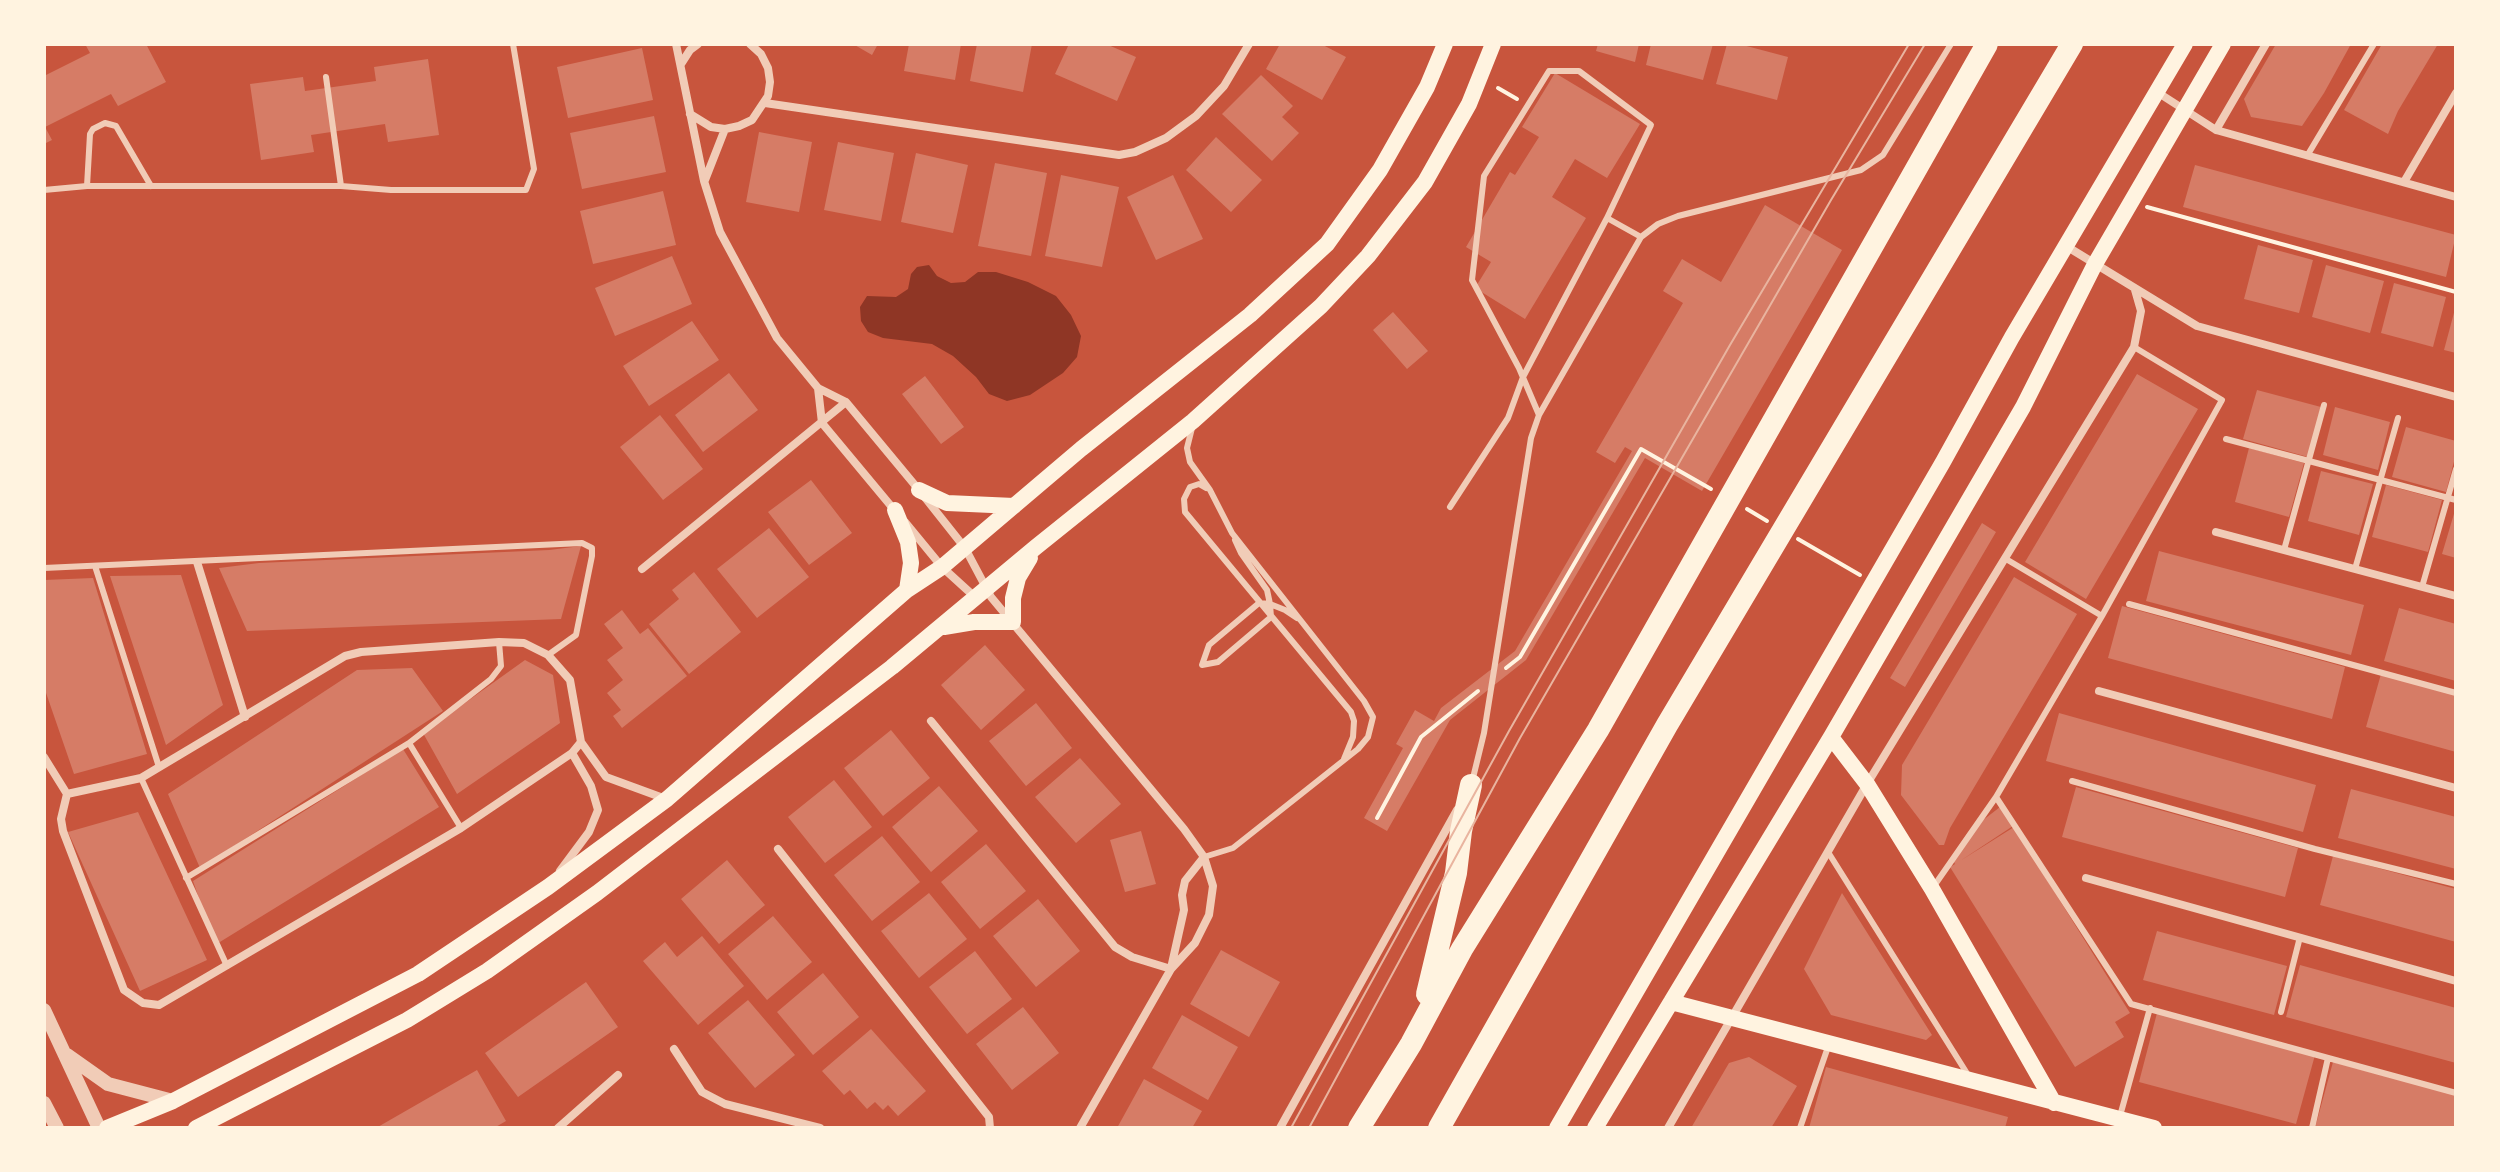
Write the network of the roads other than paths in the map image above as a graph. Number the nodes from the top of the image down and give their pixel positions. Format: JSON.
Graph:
{"nodes":[{"id":1,"x":513,"y":44,"type":"edge"},
{"id":2,"x":676,"y":44,"type":"edge"},
{"id":3,"x":698,"y":44,"type":"edge"},
{"id":4,"x":1249,"y":44,"type":"edge"},
{"id":5,"x":1445,"y":44,"type":"edge"},
{"id":6,"x":1493,"y":44,"type":"edge"},
{"id":7,"x":1951,"y":44,"type":"edge"},
{"id":8,"x":1987,"y":44,"type":"edge"},
{"id":9,"x":2072,"y":44,"type":"edge"},
{"id":10,"x":2185,"y":44,"type":"edge"},
{"id":11,"x":2223,"y":44,"type":"edge"},
{"id":12,"x":2266,"y":44,"type":"edge"},
{"id":13,"x":2374,"y":44,"type":"edge"},
{"id":14,"x":757,"y":46,"type":"edge"},
{"id":15,"x":681,"y":64,"type":"junction"},
{"id":16,"x":326,"y":77,"type":"dead end"},
{"id":17,"x":2157,"y":92,"type":"junction"},
{"id":18,"x":2456,"y":93,"type":"edge"},
{"id":19,"x":765,"y":103,"type":"junction"},
{"id":20,"x":2184,"y":109,"type":"junction"},
{"id":21,"x":690,"y":113,"type":"junction"},
{"id":22,"x":725,"y":129,"type":"junction"},
{"id":23,"x":2216,"y":130,"type":"junction"},
{"id":24,"x":2307,"y":156,"type":"junction"},
{"id":25,"x":704,"y":181,"type":"junction"},
{"id":26,"x":2404,"y":182,"type":"junction"},
{"id":27,"x":87,"y":186,"type":"junction"},
{"id":28,"x":151,"y":186,"type":"junction"},
{"id":29,"x":341,"y":186,"type":"junction"},
{"id":30,"x":44,"y":190,"type":"edge"},
{"id":31,"x":2456,"y":197,"type":"edge"},
{"id":32,"x":1607,"y":218,"type":"junction"},
{"id":33,"x":1641,"y":237,"type":"junction"},
{"id":34,"x":2066,"y":246,"type":"junction"},
{"id":35,"x":2095,"y":264,"type":"junction"},
{"id":36,"x":2135,"y":290,"type":"junction"},
{"id":37,"x":2134,"y":347,"type":"junction"},
{"id":38,"x":1523,"y":377,"type":"junction"},
{"id":39,"x":818,"y":388,"type":"junction"},
{"id":40,"x":2456,"y":397,"type":"edge"},
{"id":41,"x":846,"y":402,"type":"junction"},
{"id":42,"x":2324,"y":405,"type":"dead end"},
{"id":43,"x":1539,"y":415,"type":"junction"},
{"id":44,"x":2398,"y":418,"type":"dead end"},
{"id":45,"x":1193,"y":421,"type":"junction"},
{"id":46,"x":822,"y":423,"type":"junction"},
{"id":47,"x":2226,"y":439,"type":"dead end"},
{"id":48,"x":2309,"y":461,"type":"junction"},
{"id":49,"x":2456,"y":469,"type":"edge"},
{"id":50,"x":2379,"y":480,"type":"junction"},
{"id":51,"x":919,"y":490,"type":"junction"},
{"id":52,"x":1210,"y":490,"type":"junction"},
{"id":53,"x":2448,"y":498,"type":"junction"},
{"id":54,"x":2456,"y":500,"type":"edge"},
{"id":55,"x":1014,"y":506,"type":"junction"},
{"id":56,"x":1450,"y":507,"type":"dead end"},
{"id":57,"x":895,"y":510,"type":"junction"},
{"id":58,"x":2216,"y":532,"type":"dead end"},
{"id":59,"x":1232,"y":533,"type":"junction"},
{"id":60,"x":1036,"y":547,"type":"junction"},
{"id":61,"x":965,"y":548,"type":"junction"},
{"id":62,"x":2284,"y":550,"type":"junction"},
{"id":63,"x":2006,"y":559,"type":"junction"},
{"id":64,"x":197,"y":562,"type":"junction"},
{"id":65,"x":95,"y":566,"type":"junction"},
{"id":66,"x":942,"y":567,"type":"junction"},
{"id":67,"x":44,"y":568,"type":"edge"},
{"id":68,"x":642,"y":569,"type":"dead end"},
{"id":69,"x":2355,"y":569,"type":"junction"},
{"id":70,"x":2422,"y":587,"type":"junction"},
{"id":71,"x":907,"y":590,"type":"junction"},
{"id":72,"x":985,"y":594,"type":"junction"},
{"id":73,"x":2456,"y":596,"type":"edge"},
{"id":74,"x":1259,"y":603,"type":"junction"},
{"id":75,"x":1270,"y":604,"type":"junction"},
{"id":76,"x":2129,"y":604,"type":"dead end"},
{"id":77,"x":2102,"y":616,"type":"junction"},
{"id":78,"x":1271,"y":617,"type":"junction"},
{"id":79,"x":1013,"y":622,"type":"junction"},
{"id":80,"x":1304,"y":622,"type":"junction"},
{"id":81,"x":941,"y":628,"type":"junction"},
{"id":82,"x":499,"y":642,"type":"junction"},
{"id":83,"x":548,"y":655,"type":"junction"},
{"id":84,"x":2099,"y":691,"type":"dead end"},
{"id":85,"x":2456,"y":693,"type":"edge"},
{"id":86,"x":245,"y":717,"type":"junction"},
{"id":87,"x":931,"y":721,"type":"dead end"},
{"id":88,"x":1831,"y":737,"type":"junction"},
{"id":89,"x":581,"y":742,"type":"junction"},
{"id":90,"x":409,"y":743,"type":"junction"},
{"id":91,"x":572,"y":753,"type":"junction"},
{"id":92,"x":44,"y":757,"type":"edge"},
{"id":93,"x":1344,"y":759,"type":"junction"},
{"id":94,"x":159,"y":767,"type":"junction"},
{"id":95,"x":141,"y":778,"type":"junction"},
{"id":96,"x":2072,"y":781,"type":"dead end"},
{"id":97,"x":1867,"y":784,"type":"junction"},
{"id":98,"x":1471,"y":785,"type":"junction"},
{"id":99,"x":2456,"y":788,"type":"edge"},
{"id":100,"x":67,"y":794,"type":"junction"},
{"id":101,"x":1996,"y":797,"type":"junction"},
{"id":102,"x":667,"y":799,"type":"junction"},
{"id":103,"x":461,"y":828,"type":"junction"},
{"id":104,"x":778,"y":849,"type":"dead end"},
{"id":105,"x":1828,"y":852,"type":"junction"},
{"id":106,"x":1204,"y":857,"type":"junction"},
{"id":107,"x":186,"y":878,"type":"junction"},
{"id":108,"x":2086,"y":878,"type":"dead end"},
{"id":109,"x":2456,"y":884,"type":"edge"},
{"id":110,"x":548,"y":887,"type":"junction"},
{"id":111,"x":1932,"y":889,"type":"junction"},
{"id":112,"x":2300,"y":937,"type":"junction"},
{"id":113,"x":227,"y":966,"type":"junction"},
{"id":114,"x":1171,"y":969,"type":"junction"},
{"id":115,"x":2456,"y":981,"type":"edge"},
{"id":116,"x":1671,"y":1002,"type":"junction"},
{"id":117,"x":2150,"y":1008,"type":"junction"},
{"id":118,"x":44,"y":1010,"type":"edge"},
{"id":119,"x":2281,"y":1012,"type":"dead end"},
{"id":120,"x":1731,"y":1019,"type":"junction"},
{"id":121,"x":1411,"y":1044,"type":"junction"},
{"id":122,"x":1829,"y":1044,"type":"junction"},
{"id":123,"x":674,"y":1049,"type":"dead end"},
{"id":124,"x":63,"y":1052,"type":"junction"},
{"id":125,"x":2328,"y":1058,"type":"junction"},
{"id":126,"x":618,"y":1075,"type":"dead end"},
{"id":127,"x":1972,"y":1081,"type":"junction"},
{"id":128,"x":2456,"y":1093,"type":"edge"},
{"id":129,"x":173,"y":1101,"type":"junction"},
{"id":130,"x":44,"y":1103,"type":"edge"},
{"id":131,"x":2054,"y":1103,"type":"junction"},
{"id":132,"x":2119,"y":1119,"type":"junction"},
{"id":133,"x":57,"y":1128,"type":"edge"},
{"id":134,"x":99,"y":1128,"type":"edge"},
{"id":135,"x":107,"y":1128,"type":"edge"},
{"id":136,"x":196,"y":1128,"type":"edge"},
{"id":137,"x":558,"y":1128,"type":"edge"},
{"id":138,"x":820,"y":1128,"type":"edge"},
{"id":139,"x":990,"y":1128,"type":"edge"},
{"id":140,"x":1080,"y":1128,"type":"edge"},
{"id":141,"x":1280,"y":1128,"type":"edge"},
{"id":142,"x":1359,"y":1128,"type":"edge"},
{"id":143,"x":1439,"y":1128,"type":"edge"},
{"id":144,"x":1557,"y":1128,"type":"edge"},
{"id":145,"x":1595,"y":1128,"type":"edge"},
{"id":146,"x":1668,"y":1128,"type":"edge"},
{"id":147,"x":1800,"y":1128,"type":"edge"},
{"id":148,"x":2154,"y":1128,"type":"edge"},
{"id":149,"x":2312,"y":1128,"type":"edge"}],
"edges":[{"from":1,"to":29,"type":"lane"},
{"from":2,"to":15,"type":"street"},
{"from":3,"to":15,"type":"street"},
{"from":4,"to":19,"type":"street"},
{"from":5,"to":55,"type":"main road"},
{"from":6,"to":45,"type":"main road"},
{"from":7,"to":33,"type":"lane"},
{"from":8,"to":121,"type":"highway"},
{"from":9,"to":143,"type":"highway"},
{"from":10,"to":17,"type":"main road"},
{"from":11,"to":20,"type":"main road"},
{"from":12,"to":23,"type":"street"},
{"from":13,"to":24,"type":"lane"},
{"from":14,"to":19,"type":"street"},
{"from":15,"to":21,"type":"street"},
{"from":16,"to":29,"type":"lane"},
{"from":17,"to":20,"type":"street"},
{"from":17,"to":34,"type":"main road"},
{"from":18,"to":26,"type":"street"},
{"from":19,"to":22,"type":"street"},
{"from":20,"to":23,"type":"street"},
{"from":20,"to":35,"type":"main road"},
{"from":21,"to":22,"type":"street"},
{"from":21,"to":25,"type":"street"},
{"from":22,"to":25,"type":"street"},
{"from":23,"to":24,"type":"street"},
{"from":24,"to":26,"type":"street"},
{"from":25,"to":39,"type":"street"},
{"from":26,"to":31,"type":"street"},
{"from":27,"to":28,"type":"lane"},
{"from":27,"to":28,"type":"lane"},
{"from":27,"to":30,"type":"lane"},
{"from":28,"to":29,"type":"lane"},
{"from":32,"to":33,"type":"lane"},
{"from":32,"to":38,"type":"lane"},
{"from":32,"to":38,"type":"lane"},
{"from":33,"to":43,"type":"lane"},
{"from":34,"to":35,"type":"street"},
{"from":34,"to":144,"type":"main road"},
{"from":35,"to":36,"type":"street"},
{"from":35,"to":88,"type":"main road"},
{"from":36,"to":37,"type":"street"},
{"from":36,"to":40,"type":"street"},
{"from":37,"to":63,"type":"street"},
{"from":37,"to":77,"type":"lane"},
{"from":38,"to":43,"type":"lane"},
{"from":38,"to":56,"type":"lane"},
{"from":39,"to":41,"type":"street"},
{"from":39,"to":46,"type":"street"},
{"from":41,"to":46,"type":"street"},
{"from":41,"to":51,"type":"street"},
{"from":42,"to":48,"type":"lane"},
{"from":43,"to":98,"type":"lane"},
{"from":44,"to":50,"type":"lane"},
{"from":45,"to":52,"type":"lane"},
{"from":45,"to":60,"type":"main road"},
{"from":46,"to":57,"type":"street"},
{"from":46,"to":68,"type":"street"},
{"from":47,"to":48,"type":"lane"},
{"from":48,"to":50,"type":"lane"},
{"from":48,"to":62,"type":"lane"},
{"from":49,"to":53,"type":"lane"},
{"from":50,"to":53,"type":"lane"},
{"from":50,"to":69,"type":"lane"},
{"from":51,"to":55,"type":"main road"},
{"from":51,"to":61,"type":"street"},
{"from":52,"to":59,"type":"lane"},
{"from":52,"to":74,"type":"lane"},
{"from":53,"to":54,"type":"lane"},
{"from":53,"to":70,"type":"lane"},
{"from":55,"to":61,"type":"main road"},
{"from":57,"to":66,"type":"street"},
{"from":57,"to":71,"type":"main road"},
{"from":58,"to":62,"type":"street"},
{"from":59,"to":75,"type":"lane"},
{"from":59,"to":80,"type":"lane"},
{"from":60,"to":72,"type":"main road"},
{"from":60,"to":79,"type":"main road"},
{"from":61,"to":66,"type":"main road"},
{"from":61,"to":72,"type":"street"},
{"from":62,"to":69,"type":"street"},
{"from":63,"to":77,"type":"lane"},
{"from":63,"to":97,"type":"street"},
{"from":64,"to":65,"type":"lane"},
{"from":64,"to":83,"type":"lane"},
{"from":64,"to":86,"type":"street"},
{"from":65,"to":67,"type":"lane"},
{"from":65,"to":94,"type":"lane"},
{"from":66,"to":71,"type":"main road"},
{"from":66,"to":72,"type":"street"},
{"from":69,"to":70,"type":"street"},
{"from":70,"to":73,"type":"street"},
{"from":71,"to":102,"type":"main road"},
{"from":72,"to":79,"type":"street"},
{"from":72,"to":81,"type":"main road"},
{"from":74,"to":75,"type":"lane"},
{"from":74,"to":78,"type":"lane"},
{"from":74,"to":78,"type":"lane"},
{"from":75,"to":78,"type":"lane"},
{"from":75,"to":80,"type":"lane"},
{"from":76,"to":85,"type":"lane"},
{"from":77,"to":101,"type":"lane"},
{"from":78,"to":93,"type":"lane"},
{"from":79,"to":81,"type":"main road"},
{"from":79,"to":106,"type":"street"},
{"from":80,"to":93,"type":"lane"},
{"from":81,"to":136,"type":"main road"},
{"from":82,"to":83,"type":"street"},
{"from":82,"to":86,"type":"street"},
{"from":82,"to":90,"type":"lane"},
{"from":83,"to":89,"type":"street"},
{"from":84,"to":99,"type":"street"},
{"from":86,"to":94,"type":"street"},
{"from":87,"to":114,"type":"street"},
{"from":88,"to":97,"type":"main road"},
{"from":88,"to":116,"type":"main road"},
{"from":89,"to":91,"type":"street"},
{"from":89,"to":102,"type":"street"},
{"from":90,"to":103,"type":"lane"},
{"from":90,"to":107,"type":"lane"},
{"from":91,"to":103,"type":"street"},
{"from":91,"to":110,"type":"street"},
{"from":92,"to":100,"type":"street"},
{"from":93,"to":106,"type":"lane"},
{"from":94,"to":95,"type":"street"},
{"from":95,"to":100,"type":"street"},
{"from":95,"to":107,"type":"lane"},
{"from":96,"to":109,"type":"lane"},
{"from":97,"to":105,"type":"street"},
{"from":97,"to":111,"type":"main road"},
{"from":98,"to":121,"type":"highway"},
{"from":98,"to":141,"type":"street"},
{"from":100,"to":113,"type":"street"},
{"from":101,"to":111,"type":"lane"},
{"from":101,"to":117,"type":"lane"},
{"from":102,"to":110,"type":"main road"},
{"from":103,"to":113,"type":"street"},
{"from":104,"to":139,"type":"street"},
{"from":105,"to":120,"type":"street"},
{"from":105,"to":127,"type":"lane"},
{"from":106,"to":114,"type":"street"},
{"from":106,"to":114,"type":"street"},
{"from":107,"to":113,"type":"lane"},
{"from":108,"to":112,"type":"street"},
{"from":110,"to":129,"type":"main road"},
{"from":111,"to":131,"type":"main road"},
{"from":112,"to":115,"type":"street"},
{"from":112,"to":119,"type":"lane"},
{"from":114,"to":140,"type":"street"},
{"from":116,"to":120,"type":"main road"},
{"from":116,"to":145,"type":"main road"},
{"from":117,"to":125,"type":"lane"},
{"from":117,"to":132,"type":"lane"},
{"from":118,"to":124,"type":"street"},
{"from":120,"to":122,"type":"main road"},
{"from":120,"to":146,"type":"street"},
{"from":121,"to":142,"type":"highway"},
{"from":122,"to":127,"type":"main road"},
{"from":122,"to":147,"type":"lane"},
{"from":123,"to":138,"type":"street"},
{"from":124,"to":129,"type":"street"},
{"from":124,"to":134,"type":"street"},
{"from":125,"to":128,"type":"lane"},
{"from":125,"to":149,"type":"lane"},
{"from":126,"to":137,"type":"street"},
{"from":127,"to":131,"type":"main road"},
{"from":129,"to":135,"type":"main road"},
{"from":130,"to":133,"type":"street"},
{"from":131,"to":132,"type":"main road"},
{"from":132,"to":148,"type":"main road"}]}
